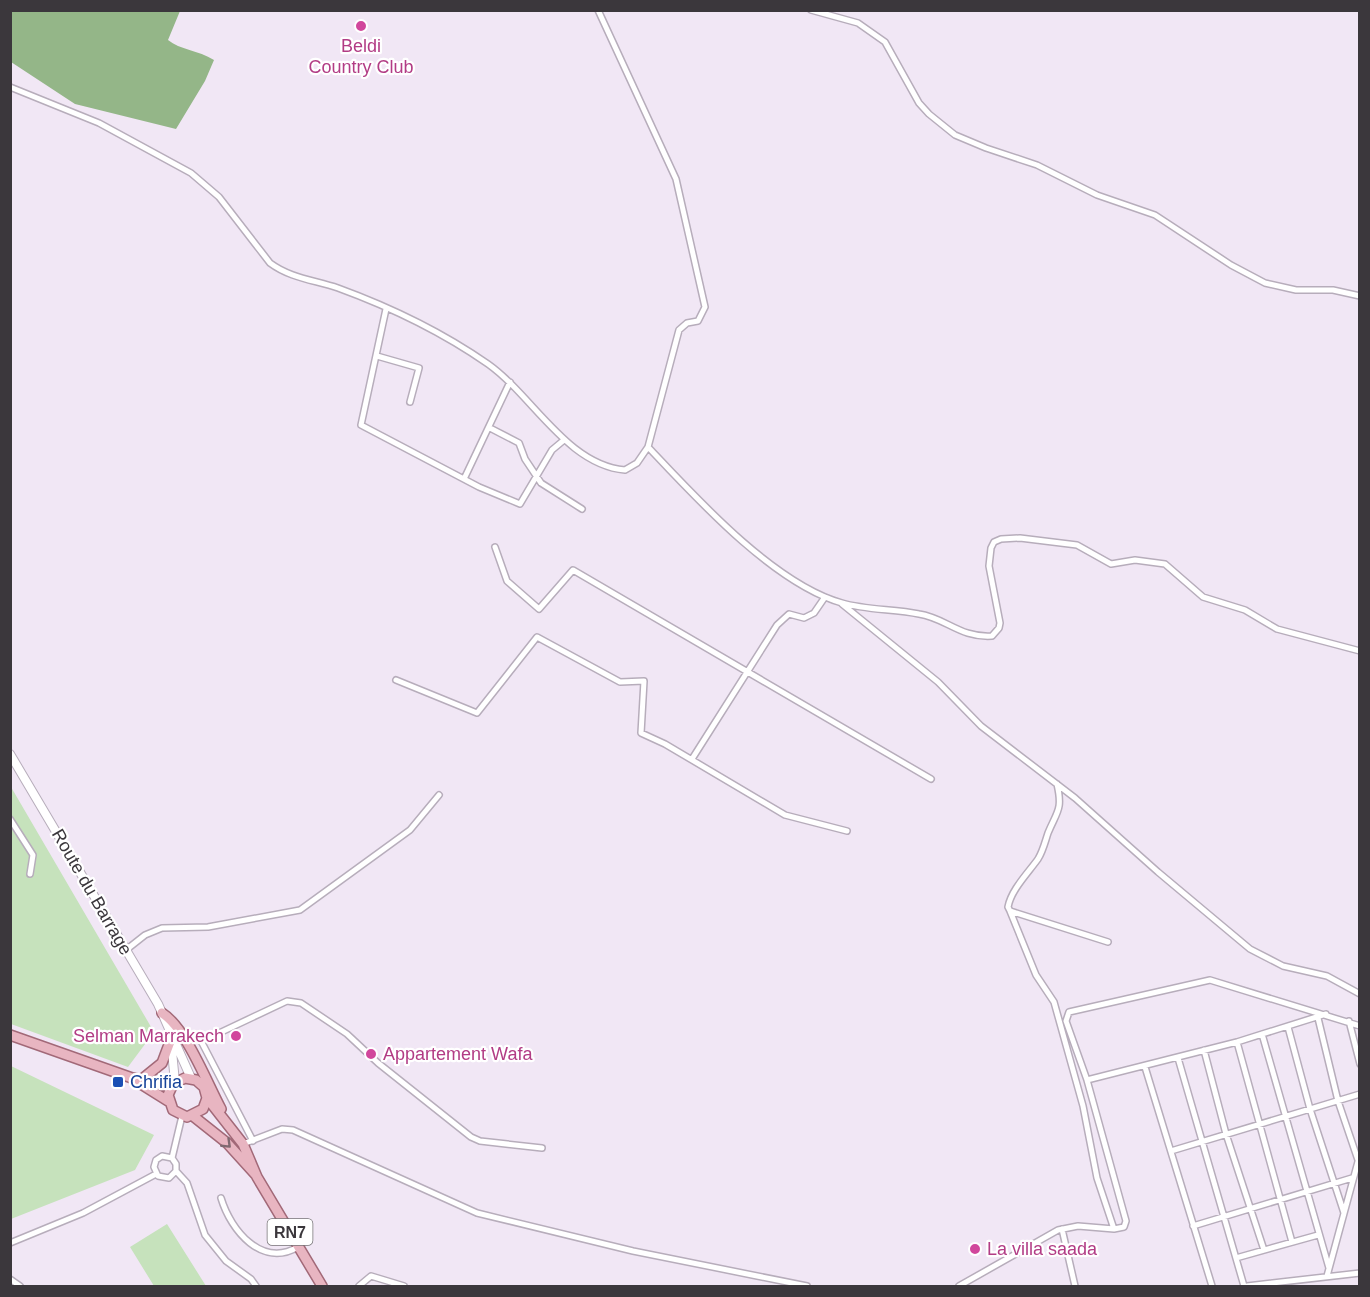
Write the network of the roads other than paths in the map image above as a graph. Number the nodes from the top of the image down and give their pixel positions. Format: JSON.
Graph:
{"nodes":[{"id":1,"x":598,"y":10,"type":"edge"},
{"id":2,"x":811,"y":10,"type":"edge"},
{"id":3,"x":10,"y":87,"type":"edge"},
{"id":4,"x":1359,"y":296,"type":"edge"},
{"id":5,"x":386,"y":309,"type":"junction"},
{"id":6,"x":376,"y":356,"type":"junction"},
{"id":7,"x":510,"y":382,"type":"junction"},
{"id":8,"x":410,"y":402,"type":"dead end"},
{"id":9,"x":490,"y":428,"type":"junction"},
{"id":10,"x":564,"y":440,"type":"junction"},
{"id":11,"x":648,"y":447,"type":"junction"},
{"id":12,"x":536,"y":477,"type":"junction"},
{"id":13,"x":464,"y":479,"type":"junction"},
{"id":14,"x":582,"y":509,"type":"dead end"},
{"id":15,"x":495,"y":548,"type":"dead end"},
{"id":16,"x":825,"y":597,"type":"junction"},
{"id":17,"x":841,"y":603,"type":"junction"},
{"id":18,"x":1359,"y":651,"type":"edge"},
{"id":19,"x":748,"y":672,"type":"junction"},
{"id":20,"x":396,"y":680,"type":"dead end"},
{"id":21,"x":10,"y":754,"type":"edge"},
{"id":22,"x":692,"y":759,"type":"junction"},
{"id":23,"x":931,"y":779,"type":"dead end"},
{"id":24,"x":1056,"y":783,"type":"junction"},
{"id":25,"x":439,"y":795,"type":"dead end"},
{"id":26,"x":10,"y":819,"type":"edge"},
{"id":27,"x":847,"y":831,"type":"dead end"},
{"id":28,"x":30,"y":874,"type":"dead end"},
{"id":29,"x":1010,"y":911,"type":"junction"},
{"id":30,"x":1108,"y":942,"type":"dead end"},
{"id":31,"x":126,"y":950,"type":"junction"},
{"id":32,"x":1359,"y":994,"type":"edge"},
{"id":33,"x":162,"y":1013,"type":"junction"},
{"id":34,"x":1326,"y":1014,"type":"junction"},
{"id":35,"x":1318,"y":1018,"type":"junction"},
{"id":36,"x":1349,"y":1021,"type":"junction"},
{"id":37,"x":1359,"y":1026,"type":"edge"},
{"id":38,"x":1288,"y":1027,"type":"junction"},
{"id":39,"x":1262,"y":1034,"type":"junction"},
{"id":40,"x":10,"y":1035,"type":"edge"},
{"id":41,"x":170,"y":1035,"type":"junction"},
{"id":42,"x":200,"y":1039,"type":"junction"},
{"id":43,"x":185,"y":1041,"type":"junction"},
{"id":44,"x":1238,"y":1042,"type":"junction"},
{"id":45,"x":1203,"y":1050,"type":"junction"},
{"id":46,"x":1178,"y":1058,"type":"junction"},
{"id":47,"x":1359,"y":1064,"type":"edge"},
{"id":48,"x":1145,"y":1067,"type":"junction"},
{"id":49,"x":190,"y":1078,"type":"junction"},
{"id":50,"x":137,"y":1079,"type":"junction"},
{"id":51,"x":1088,"y":1080,"type":"junction"},
{"id":52,"x":173,"y":1084,"type":"junction"},
{"id":53,"x":1359,"y":1094,"type":"edge"},
{"id":54,"x":207,"y":1098,"type":"junction"},
{"id":55,"x":168,"y":1101,"type":"junction"},
{"id":56,"x":1338,"y":1101,"type":"junction"},
{"id":57,"x":1310,"y":1109,"type":"junction"},
{"id":58,"x":182,"y":1116,"type":"junction"},
{"id":59,"x":193,"y":1116,"type":"junction"},
{"id":60,"x":1284,"y":1117,"type":"junction"},
{"id":61,"x":1258,"y":1124,"type":"junction"},
{"id":62,"x":232,"y":1129,"type":"junction"},
{"id":63,"x":1226,"y":1134,"type":"junction"},
{"id":64,"x":253,"y":1141,"type":"junction"},
{"id":65,"x":1202,"y":1142,"type":"junction"},
{"id":66,"x":243,"y":1144,"type":"junction"},
{"id":67,"x":542,"y":1148,"type":"dead end"},
{"id":68,"x":1171,"y":1151,"type":"junction"},
{"id":69,"x":169,"y":1157,"type":"junction"},
{"id":70,"x":1359,"y":1158,"type":"edge"},
{"id":71,"x":176,"y":1171,"type":"junction"},
{"id":72,"x":156,"y":1174,"type":"junction"},
{"id":73,"x":257,"y":1177,"type":"junction"},
{"id":74,"x":1352,"y":1178,"type":"junction"},
{"id":75,"x":1335,"y":1183,"type":"junction"},
{"id":76,"x":1305,"y":1192,"type":"junction"},
{"id":77,"x":221,"y":1198,"type":"dead end"},
{"id":78,"x":1279,"y":1200,"type":"junction"},
{"id":79,"x":1250,"y":1209,"type":"junction"},
{"id":80,"x":1344,"y":1213,"type":"junction"},
{"id":81,"x":1223,"y":1217,"type":"junction"},
{"id":82,"x":1192,"y":1226,"type":"junction"},
{"id":83,"x":1062,"y":1229,"type":"junction"},
{"id":84,"x":1114,"y":1229,"type":"junction"},
{"id":85,"x":1318,"y":1235,"type":"junction"},
{"id":86,"x":1292,"y":1242,"type":"junction"},
{"id":87,"x":10,"y":1243,"type":"edge"},
{"id":88,"x":298,"y":1246,"type":"junction"},
{"id":89,"x":1264,"y":1250,"type":"junction"},
{"id":90,"x":1236,"y":1258,"type":"junction"},
{"id":91,"x":1329,"y":1268,"type":"junction"},
{"id":92,"x":1359,"y":1273,"type":"edge"},
{"id":93,"x":1327,"y":1276,"type":"junction"},
{"id":94,"x":10,"y":1279,"type":"edge"},
{"id":95,"x":20,"y":1287,"type":"edge"},
{"id":96,"x":256,"y":1287,"type":"edge"},
{"id":97,"x":322,"y":1287,"type":"edge"},
{"id":98,"x":359,"y":1287,"type":"edge"},
{"id":99,"x":404,"y":1287,"type":"edge"},
{"id":100,"x":807,"y":1287,"type":"edge"},
{"id":101,"x":959,"y":1287,"type":"edge"},
{"id":102,"x":1075,"y":1287,"type":"edge"},
{"id":103,"x":1212,"y":1287,"type":"edge"},
{"id":104,"x":1246,"y":1287,"type":"edge"}],
"edges":[{"from":1,"to":11,"type":"street"},
{"from":2,"to":4,"type":"street"},
{"from":3,"to":5,"type":"street"},
{"from":5,"to":6,"type":"street"},
{"from":5,"to":7,"type":"street"},
{"from":6,"to":8,"type":"street"},
{"from":6,"to":13,"type":"street"},
{"from":7,"to":9,"type":"street"},
{"from":7,"to":10,"type":"street"},
{"from":9,"to":12,"type":"street"},
{"from":9,"to":13,"type":"street"},
{"from":10,"to":11,"type":"street"},
{"from":10,"to":12,"type":"street"},
{"from":11,"to":16,"type":"street"},
{"from":12,"to":13,"type":"street"},
{"from":12,"to":14,"type":"street"},
{"from":15,"to":19,"type":"street"},
{"from":16,"to":17,"type":"street"},
{"from":16,"to":19,"type":"street"},
{"from":17,"to":18,"type":"street"},
{"from":17,"to":24,"type":"street"},
{"from":19,"to":22,"type":"street"},
{"from":19,"to":23,"type":"street"},
{"from":20,"to":22,"type":"street"},
{"from":21,"to":31,"type":"main road","name":"Route du Barrage"},
{"from":22,"to":27,"type":"street"},
{"from":24,"to":29,"type":"street"},
{"from":24,"to":32,"type":"street"},
{"from":25,"to":31,"type":"street"},
{"from":26,"to":28,"type":"street"},
{"from":29,"to":30,"type":"street"},
{"from":29,"to":84,"type":"street"},
{"from":31,"to":33,"type":"main road","name":"Route du Barrage"},
{"from":33,"to":41,"type":"main road","name":"Route du Barrage"},
{"from":33,"to":43,"type":"main road"},
{"from":34,"to":35,"type":"street"},
{"from":34,"to":36,"type":"street"},
{"from":34,"to":51,"type":"street"},
{"from":35,"to":38,"type":"street"},
{"from":35,"to":56,"type":"street"},
{"from":36,"to":37,"type":"street"},
{"from":36,"to":47,"type":"street"},
{"from":38,"to":39,"type":"street"},
{"from":38,"to":57,"type":"street"},
{"from":39,"to":44,"type":"street"},
{"from":39,"to":60,"type":"street"},
{"from":40,"to":50,"type":"main road"},
{"from":41,"to":49,"type":"main road","name":"Route du Barrage"},
{"from":41,"to":50,"type":"main road"},
{"from":41,"to":52,"type":"main road","name":"Route du Barrage"},
{"from":42,"to":43,"type":"street"},
{"from":42,"to":64,"type":"street"},
{"from":42,"to":67,"type":"street"},
{"from":43,"to":62,"type":"main road"},
{"from":44,"to":45,"type":"street"},
{"from":44,"to":61,"type":"street"},
{"from":45,"to":46,"type":"street"},
{"from":45,"to":63,"type":"street"},
{"from":46,"to":48,"type":"street"},
{"from":46,"to":65,"type":"street"},
{"from":48,"to":51,"type":"street"},
{"from":48,"to":68,"type":"street"},
{"from":49,"to":52,"type":"main road"},
{"from":49,"to":54,"type":"main road","number":"RN7"},
{"from":50,"to":52,"type":"main road"},
{"from":50,"to":55,"type":"main road"},
{"from":51,"to":84,"type":"street"},
{"from":52,"to":55,"type":"main road"},
{"from":53,"to":56,"type":"street"},
{"from":54,"to":59,"type":"main road"},
{"from":54,"to":62,"type":"main road","number":"RN7"},
{"from":55,"to":58,"type":"main road"},
{"from":56,"to":57,"type":"street"},
{"from":56,"to":70,"type":"street"},
{"from":57,"to":60,"type":"street"},
{"from":57,"to":75,"type":"street"},
{"from":58,"to":59,"type":"main road"},
{"from":58,"to":69,"type":"street"},
{"from":59,"to":73,"type":"main road","number":"RN7","one_way":true},
{"from":60,"to":61,"type":"street"},
{"from":60,"to":76,"type":"street"},
{"from":61,"to":63,"type":"street"},
{"from":61,"to":78,"type":"street"},
{"from":62,"to":66,"type":"main road","number":"RN7"},
{"from":63,"to":65,"type":"street"},
{"from":63,"to":79,"type":"street"},
{"from":64,"to":66,"type":"street"},
{"from":64,"to":100,"type":"street"},
{"from":65,"to":68,"type":"street"},
{"from":65,"to":81,"type":"street"},
{"from":66,"to":73,"type":"main road","number":"RN7"},
{"from":68,"to":82,"type":"street"},
{"from":69,"to":71,"type":"street"},
{"from":69,"to":72,"type":"street"},
{"from":70,"to":74,"type":"street"},
{"from":71,"to":72,"type":"street"},
{"from":71,"to":96,"type":"street"},
{"from":72,"to":87,"type":"street"},
{"from":73,"to":88,"type":"main road","number":"RN7"},
{"from":74,"to":75,"type":"street"},
{"from":74,"to":80,"type":"street"},
{"from":75,"to":76,"type":"street"},
{"from":75,"to":80,"type":"street"},
{"from":76,"to":78,"type":"street"},
{"from":76,"to":85,"type":"street"},
{"from":77,"to":88,"type":"street"},
{"from":78,"to":79,"type":"street"},
{"from":78,"to":86,"type":"street"},
{"from":79,"to":81,"type":"street"},
{"from":79,"to":89,"type":"street"},
{"from":80,"to":91,"type":"street"},
{"from":81,"to":82,"type":"street"},
{"from":81,"to":90,"type":"street"},
{"from":82,"to":103,"type":"street"},
{"from":83,"to":84,"type":"street"},
{"from":83,"to":101,"type":"street"},
{"from":83,"to":102,"type":"street"},
{"from":85,"to":86,"type":"street"},
{"from":85,"to":91,"type":"street"},
{"from":86,"to":89,"type":"street"},
{"from":88,"to":97,"type":"main road","number":"RN7"},
{"from":89,"to":90,"type":"street"},
{"from":90,"to":104,"type":"street"},
{"from":91,"to":93,"type":"street"},
{"from":92,"to":93,"type":"street"},
{"from":93,"to":104,"type":"street"},
{"from":94,"to":95,"type":"street"},
{"from":98,"to":99,"type":"street"}]}
